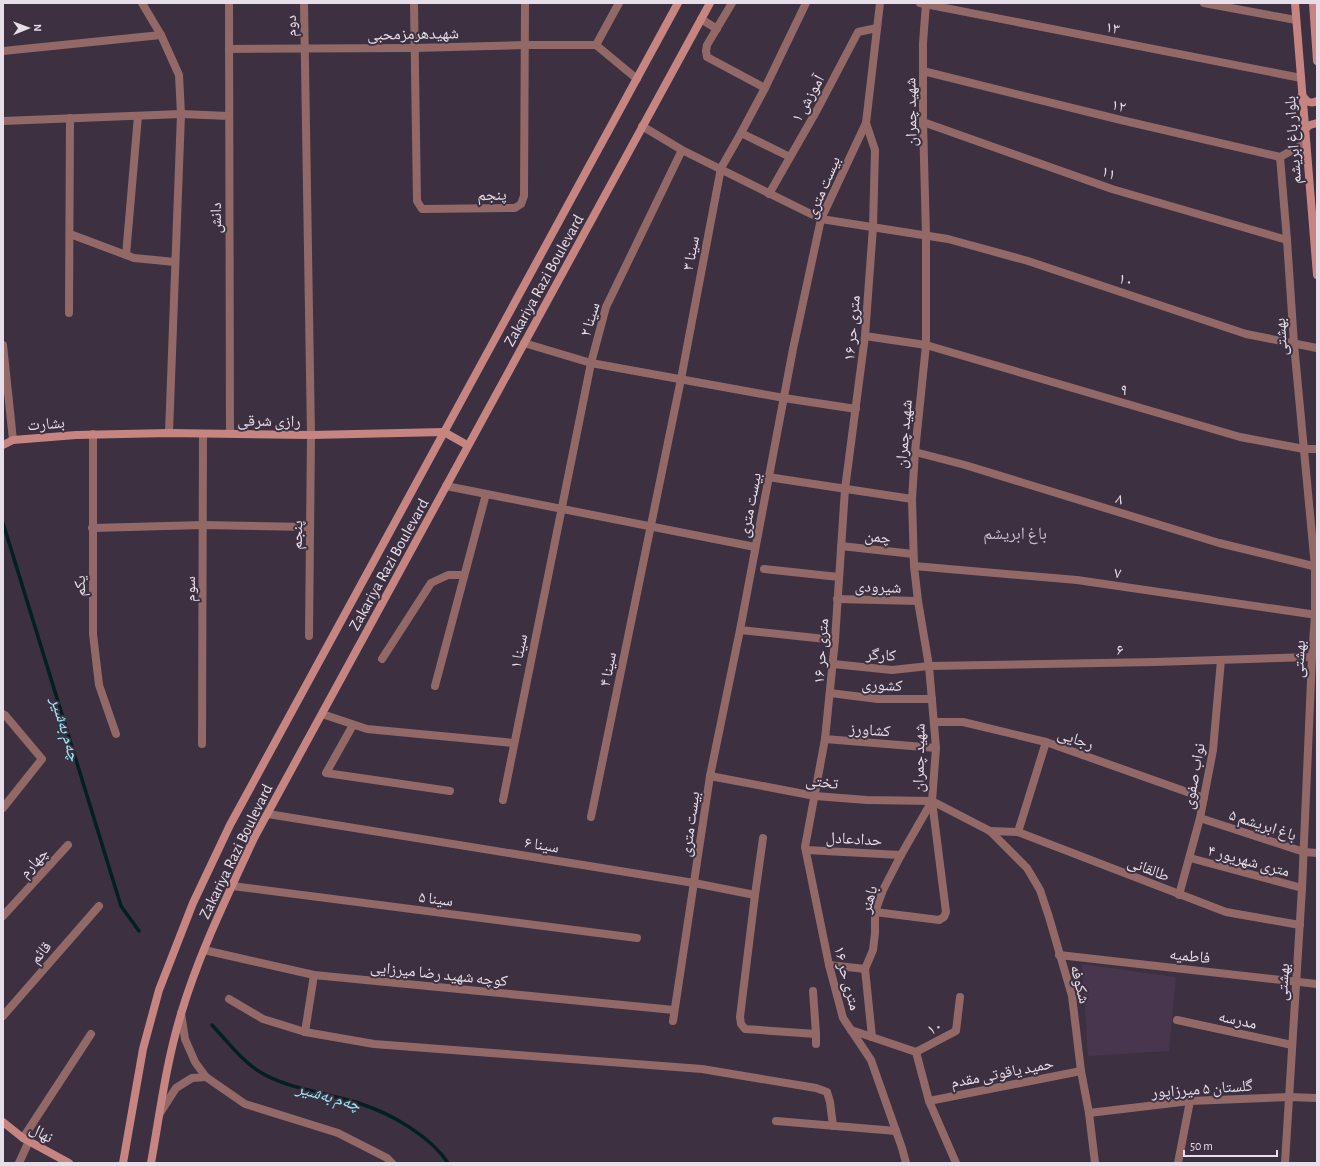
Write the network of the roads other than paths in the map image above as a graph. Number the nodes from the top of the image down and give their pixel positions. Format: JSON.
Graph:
{"nodes":[{"id":1,"x":142,"y":3,"type":"edge"},
{"id":2,"x":229,"y":3,"type":"edge"},
{"id":3,"x":304,"y":3,"type":"edge"},
{"id":4,"x":414,"y":3,"type":"edge"},
{"id":5,"x":525,"y":3,"type":"edge"},
{"id":6,"x":619,"y":3,"type":"edge"},
{"id":7,"x":678,"y":3,"type":"edge"},
{"id":8,"x":710,"y":3,"type":"edge"},
{"id":9,"x":732,"y":3,"type":"edge"},
{"id":10,"x":806,"y":3,"type":"edge"},
{"id":11,"x":880,"y":3,"type":"edge"},
{"id":12,"x":924,"y":3,"type":"edge"},
{"id":13,"x":1204,"y":3,"type":"edge"},
{"id":14,"x":1295,"y":3,"type":"edge"},
{"id":15,"x":1312,"y":3,"type":"edge"},
{"id":16,"x":701,"y":19,"type":"junction"},
{"id":17,"x":1296,"y":20,"type":"junction"},
{"id":18,"x":877,"y":28,"type":"junction"},
{"id":19,"x":717,"y":29,"type":"junction"},
{"id":20,"x":161,"y":35,"type":"junction"},
{"id":21,"x":526,"y":45,"type":"junction"},
{"id":22,"x":596,"y":45,"type":"junction"},
{"id":23,"x":414,"y":48,"type":"junction"},
{"id":24,"x":229,"y":49,"type":"junction"},
{"id":25,"x":305,"y":49,"type":"junction"},
{"id":26,"x":3,"y":51,"type":"edge"},
{"id":27,"x":1317,"y":61,"type":"edge"},
{"id":28,"x":923,"y":71,"type":"junction"},
{"id":29,"x":1301,"y":78,"type":"junction"},
{"id":30,"x":637,"y":79,"type":"junction"},
{"id":31,"x":765,"y":88,"type":"junction"},
{"id":32,"x":1302,"y":95,"type":"junction"},
{"id":33,"x":1317,"y":101,"type":"edge"},
{"id":34,"x":181,"y":114,"type":"junction"},
{"id":35,"x":138,"y":116,"type":"junction"},
{"id":36,"x":229,"y":116,"type":"junction"},
{"id":37,"x":70,"y":118,"type":"junction"},
{"id":38,"x":3,"y":121,"type":"edge"},
{"id":39,"x":923,"y":122,"type":"junction"},
{"id":40,"x":866,"y":123,"type":"junction"},
{"id":41,"x":1317,"y":123,"type":"edge"},
{"id":42,"x":642,"y":126,"type":"junction"},
{"id":43,"x":1305,"y":129,"type":"junction"},
{"id":44,"x":741,"y":134,"type":"junction"},
{"id":45,"x":1306,"y":143,"type":"junction"},
{"id":46,"x":682,"y":150,"type":"junction"},
{"id":47,"x":1280,"y":156,"type":"junction"},
{"id":48,"x":790,"y":157,"type":"junction"},
{"id":49,"x":721,"y":168,"type":"junction"},
{"id":50,"x":769,"y":194,"type":"junction"},
{"id":51,"x":821,"y":219,"type":"junction"},
{"id":52,"x":873,"y":227,"type":"junction"},
{"id":53,"x":70,"y":234,"type":"junction"},
{"id":54,"x":926,"y":235,"type":"junction"},
{"id":55,"x":1287,"y":240,"type":"junction"},
{"id":56,"x":126,"y":254,"type":"junction"},
{"id":57,"x":175,"y":262,"type":"junction"},
{"id":58,"x":1317,"y":275,"type":"edge"},
{"id":59,"x":70,"y":313,"type":"dead end"},
{"id":60,"x":865,"y":336,"type":"junction"},
{"id":61,"x":524,"y":343,"type":"junction"},
{"id":62,"x":926,"y":344,"type":"junction"},
{"id":63,"x":1294,"y":344,"type":"junction"},
{"id":64,"x":3,"y":345,"type":"edge"},
{"id":65,"x":1317,"y":348,"type":"edge"},
{"id":66,"x":591,"y":363,"type":"junction"},
{"id":67,"x":681,"y":379,"type":"junction"},
{"id":68,"x":784,"y":398,"type":"junction"},
{"id":69,"x":856,"y":409,"type":"junction"},
{"id":70,"x":444,"y":432,"type":"junction"},
{"id":71,"x":230,"y":433,"type":"junction"},
{"id":72,"x":93,"y":434,"type":"junction"},
{"id":73,"x":169,"y":434,"type":"junction"},
{"id":74,"x":203,"y":434,"type":"junction"},
{"id":75,"x":311,"y":435,"type":"junction"},
{"id":76,"x":12,"y":440,"type":"junction"},
{"id":77,"x":3,"y":445,"type":"edge"},
{"id":78,"x":467,"y":445,"type":"junction"},
{"id":79,"x":1304,"y":448,"type":"junction"},
{"id":80,"x":1317,"y":449,"type":"edge"},
{"id":81,"x":915,"y":452,"type":"junction"},
{"id":82,"x":768,"y":477,"type":"junction"},
{"id":83,"x":446,"y":486,"type":"junction"},
{"id":84,"x":845,"y":489,"type":"junction"},
{"id":85,"x":486,"y":494,"type":"junction"},
{"id":86,"x":912,"y":499,"type":"junction"},
{"id":87,"x":562,"y":509,"type":"junction"},
{"id":88,"x":203,"y":525,"type":"junction"},
{"id":89,"x":650,"y":526,"type":"junction"},
{"id":90,"x":310,"y":527,"type":"junction"},
{"id":91,"x":92,"y":528,"type":"junction"},
{"id":92,"x":841,"y":546,"type":"junction"},
{"id":93,"x":755,"y":547,"type":"junction"},
{"id":94,"x":913,"y":554,"type":"junction"},
{"id":95,"x":914,"y":566,"type":"junction"},
{"id":96,"x":1316,"y":567,"type":"edge"},
{"id":97,"x":764,"y":570,"type":"dead end"},
{"id":98,"x":464,"y":574,"type":"junction"},
{"id":99,"x":839,"y":577,"type":"junction"},
{"id":100,"x":838,"y":599,"type":"junction"},
{"id":101,"x":918,"y":601,"type":"junction"},
{"id":102,"x":1316,"y":615,"type":"edge"},
{"id":103,"x":740,"y":630,"type":"junction"},
{"id":104,"x":309,"y":636,"type":"dead end"},
{"id":105,"x":835,"y":640,"type":"junction"},
{"id":106,"x":1312,"y":657,"type":"junction"},
{"id":107,"x":382,"y":659,"type":"dead end"},
{"id":108,"x":1221,"y":660,"type":"junction"},
{"id":109,"x":833,"y":664,"type":"junction"},
{"id":110,"x":929,"y":666,"type":"junction"},
{"id":111,"x":435,"y":686,"type":"dead end"},
{"id":112,"x":830,"y":694,"type":"junction"},
{"id":113,"x":932,"y":699,"type":"junction"},
{"id":114,"x":4,"y":714,"type":"edge"},
{"id":115,"x":322,"y":714,"type":"junction"},
{"id":116,"x":934,"y":722,"type":"junction"},
{"id":117,"x":353,"y":725,"type":"junction"},
{"id":118,"x":116,"y":734,"type":"dead end"},
{"id":119,"x":826,"y":739,"type":"junction"},
{"id":120,"x":1046,"y":742,"type":"junction"},
{"id":121,"x":514,"y":743,"type":"junction"},
{"id":122,"x":202,"y":744,"type":"dead end"},
{"id":123,"x":936,"y":748,"type":"junction"},
{"id":124,"x":710,"y":776,"type":"junction"},
{"id":125,"x":450,"y":791,"type":"dead end"},
{"id":126,"x":815,"y":796,"type":"junction"},
{"id":127,"x":1204,"y":798,"type":"junction"},
{"id":128,"x":503,"y":800,"type":"dead end"},
{"id":129,"x":932,"y":801,"type":"junction"},
{"id":130,"x":3,"y":808,"type":"edge"},
{"id":131,"x":268,"y":814,"type":"junction"},
{"id":132,"x":592,"y":817,"type":"dead end"},
{"id":133,"x":1200,"y":818,"type":"junction"},
{"id":134,"x":990,"y":831,"type":"junction"},
{"id":135,"x":1018,"y":832,"type":"junction"},
{"id":136,"x":763,"y":838,"type":"dead end"},
{"id":137,"x":68,"y":845,"type":"dead end"},
{"id":138,"x":806,"y":850,"type":"junction"},
{"id":139,"x":1304,"y":852,"type":"junction"},
{"id":140,"x":1317,"y":854,"type":"edge"},
{"id":141,"x":901,"y":855,"type":"junction"},
{"id":142,"x":1190,"y":858,"type":"junction"},
{"id":143,"x":694,"y":884,"type":"junction"},
{"id":144,"x":232,"y":886,"type":"junction"},
{"id":145,"x":1302,"y":888,"type":"junction"},
{"id":146,"x":755,"y":894,"type":"junction"},
{"id":147,"x":1179,"y":895,"type":"junction"},
{"id":148,"x":99,"y":906,"type":"dead end"},
{"id":149,"x":875,"y":912,"type":"junction"},
{"id":150,"x":3,"y":916,"type":"edge"},
{"id":151,"x":1300,"y":925,"type":"junction"},
{"id":152,"x":637,"y":938,"type":"dead end"},
{"id":153,"x":204,"y":950,"type":"junction"},
{"id":154,"x":1059,"y":954,"type":"junction"},
{"id":155,"x":829,"y":965,"type":"junction"},
{"id":156,"x":865,"y":969,"type":"junction"},
{"id":157,"x":314,"y":975,"type":"junction"},
{"id":158,"x":1296,"y":981,"type":"junction"},
{"id":159,"x":1317,"y":984,"type":"edge"},
{"id":160,"x":813,"y":991,"type":"dead end"},
{"id":161,"x":960,"y":997,"type":"dead end"},
{"id":162,"x":229,"y":999,"type":"dead end"},
{"id":163,"x":674,"y":1010,"type":"junction"},
{"id":164,"x":181,"y":1013,"type":"junction"},
{"id":165,"x":3,"y":1016,"type":"edge"},
{"id":166,"x":1177,"y":1020,"type":"dead end"},
{"id":167,"x":673,"y":1021,"type":"dead end"},
{"id":168,"x":851,"y":1030,"type":"junction"},
{"id":169,"x":305,"y":1032,"type":"junction"},
{"id":170,"x":91,"y":1034,"type":"dead end"},
{"id":171,"x":816,"y":1034,"type":"junction"},
{"id":172,"x":872,"y":1037,"type":"junction"},
{"id":173,"x":816,"y":1044,"type":"dead end"},
{"id":174,"x":1292,"y":1045,"type":"junction"},
{"id":175,"x":916,"y":1052,"type":"junction"},
{"id":176,"x":1081,"y":1071,"type":"junction"},
{"id":177,"x":206,"y":1077,"type":"junction"},
{"id":178,"x":1289,"y":1097,"type":"junction"},
{"id":179,"x":1317,"y":1098,"type":"edge"},
{"id":180,"x":928,"y":1101,"type":"junction"},
{"id":181,"x":1190,"y":1101,"type":"junction"},
{"id":182,"x":1089,"y":1113,"type":"junction"},
{"id":183,"x":159,"y":1114,"type":"junction"},
{"id":184,"x":776,"y":1121,"type":"dead end"},
{"id":185,"x":3,"y":1122,"type":"edge"},
{"id":186,"x":833,"y":1126,"type":"junction"},
{"id":187,"x":896,"y":1132,"type":"junction"},
{"id":188,"x":26,"y":1139,"type":"junction"},
{"id":189,"x":19,"y":1163,"type":"edge"},
{"id":190,"x":70,"y":1163,"type":"edge"},
{"id":191,"x":123,"y":1163,"type":"edge"},
{"id":192,"x":151,"y":1163,"type":"edge"},
{"id":193,"x":392,"y":1163,"type":"edge"},
{"id":194,"x":906,"y":1163,"type":"edge"},
{"id":195,"x":956,"y":1163,"type":"edge"},
{"id":196,"x":1095,"y":1163,"type":"edge"},
{"id":197,"x":1178,"y":1163,"type":"edge"},
{"id":198,"x":1285,"y":1163,"type":"edge"}],
"edges":[{"from":1,"to":20,"type":"street"},
{"from":2,"to":24,"type":"street","name":"دانش"},
{"from":3,"to":25,"type":"street","name":"دوم"},
{"from":4,"to":23,"type":"street"},
{"from":5,"to":21,"type":"street","name":"پنجم"},
{"from":6,"to":22,"type":"street"},
{"from":7,"to":30,"type":"main road","name":"Zakariya Razi Boulevard"},
{"from":8,"to":16,"type":"main road","name":"Zakariya Razi Boulevard"},
{"from":9,"to":19,"type":"street"},
{"from":10,"to":31,"type":"street","name":"سینا ۳"},
{"from":11,"to":18,"type":"street","name":"بیست متری"},
{"from":12,"to":28,"type":"street","name":"شهید چمران"},
{"from":12,"to":29,"type":"street","name":"۱۳"},
{"from":13,"to":17,"type":"street"},
{"from":14,"to":17,"type":"main road","name":"بلوار باغ ابریشم"},
{"from":15,"to":27,"type":"main road"},
{"from":16,"to":19,"type":"street"},
{"from":16,"to":42,"type":"main road","name":"Zakariya Razi Boulevard"},
{"from":17,"to":29,"type":"main road","name":"بلوار باغ ابریشم"},
{"from":18,"to":40,"type":"street","name":"بیست متری"},
{"from":18,"to":48,"type":"street","name":"آموزش ۱"},
{"from":19,"to":31,"type":"street"},
{"from":20,"to":26,"type":"street"},
{"from":20,"to":34,"type":"street"},
{"from":21,"to":22,"type":"street","name":"شهیدهرمزمحبی"},
{"from":21,"to":23,"type":"street","name":"شهیدهرمزمحبی"},
{"from":21,"to":23,"type":"street","name":"پنجم"},
{"from":22,"to":30,"type":"street"},
{"from":23,"to":25,"type":"street","name":"شهیدهرمزمحبی"},
{"from":24,"to":25,"type":"street","name":"شهیدهرمزمحبی"},
{"from":24,"to":36,"type":"street","name":"دانش"},
{"from":25,"to":75,"type":"street","name":"دوم"},
{"from":28,"to":39,"type":"street","name":"شهید چمران"},
{"from":28,"to":47,"type":"street","name":"۱۲"},
{"from":29,"to":32,"type":"main road","name":"بلوار باغ ابریشم"},
{"from":30,"to":70,"type":"main road","name":"Zakariya Razi Boulevard"},
{"from":31,"to":44,"type":"street","name":"سینا ۳"},
{"from":32,"to":33,"type":"main road"},
{"from":32,"to":43,"type":"main road","name":"بلوار باغ ابریشم"},
{"from":34,"to":35,"type":"street"},
{"from":34,"to":36,"type":"street"},
{"from":34,"to":57,"type":"street"},
{"from":35,"to":37,"type":"street"},
{"from":35,"to":56,"type":"street"},
{"from":36,"to":71,"type":"street","name":"دانش"},
{"from":37,"to":38,"type":"street"},
{"from":37,"to":53,"type":"street"},
{"from":39,"to":54,"type":"street","name":"شهید چمران"},
{"from":39,"to":55,"type":"street","name":"۱۱"},
{"from":40,"to":51,"type":"street","name":"بیست متری"},
{"from":40,"to":52,"type":"street","name":"۱۶ متری حر"},
{"from":41,"to":43,"type":"main road"},
{"from":42,"to":46,"type":"street","name":"۱۰"},
{"from":42,"to":61,"type":"main road","name":"Zakariya Razi Boulevard"},
{"from":43,"to":45,"type":"main road","name":"بلوار باغ ابریشم"},
{"from":44,"to":48,"type":"street"},
{"from":44,"to":49,"type":"street","name":"سینا ۳"},
{"from":45,"to":47,"type":"street"},
{"from":45,"to":58,"type":"main road","name":"بلوار باغ ابریشم"},
{"from":46,"to":49,"type":"street","name":"۱۰"},
{"from":46,"to":66,"type":"street","name":"سینا ۲"},
{"from":47,"to":55,"type":"street","name":"بهشتی"},
{"from":48,"to":50,"type":"street","name":"آموزش ۱"},
{"from":49,"to":50,"type":"street","name":"۱۰"},
{"from":49,"to":67,"type":"street","name":"سینا ۳"},
{"from":50,"to":51,"type":"street","name":"۱۰"},
{"from":51,"to":52,"type":"street","name":"۱۰"},
{"from":51,"to":68,"type":"street","name":"بیست متری"},
{"from":52,"to":54,"type":"street","name":"۱۰"},
{"from":52,"to":60,"type":"street","name":"۱۶ متری حر"},
{"from":53,"to":56,"type":"street"},
{"from":53,"to":59,"type":"street"},
{"from":54,"to":62,"type":"street","name":"شهید چمران"},
{"from":54,"to":63,"type":"street","name":"۱۰"},
{"from":55,"to":63,"type":"street","name":"بهشتی"},
{"from":56,"to":57,"type":"street"},
{"from":57,"to":73,"type":"street"},
{"from":60,"to":62,"type":"street","name":"۹"},
{"from":60,"to":69,"type":"street","name":"۱۶ متری حر"},
{"from":61,"to":66,"type":"street"},
{"from":61,"to":78,"type":"main road","name":"Zakariya Razi Boulevard"},
{"from":62,"to":79,"type":"street","name":"۹"},
{"from":62,"to":81,"type":"street","name":"شهید چمران"},
{"from":63,"to":65,"type":"street","name":"۱۰"},
{"from":63,"to":79,"type":"street","name":"بهشتی"},
{"from":64,"to":76,"type":"street"},
{"from":66,"to":67,"type":"street"},
{"from":66,"to":87,"type":"street","name":"سینا ۲"},
{"from":67,"to":68,"type":"street"},
{"from":67,"to":89,"type":"street","name":"سینا ۳"},
{"from":68,"to":69,"type":"street"},
{"from":68,"to":82,"type":"street","name":"بیست متری"},
{"from":69,"to":84,"type":"street","name":"۱۶ متری حر"},
{"from":70,"to":75,"type":"main road","name":"رازی شرقی"},
{"from":70,"to":78,"type":"main road"},
{"from":70,"to":191,"type":"main road","name":"Zakariya Razi Boulevard"},
{"from":71,"to":74,"type":"main road","name":"رازی شرقی"},
{"from":71,"to":75,"type":"main road","name":"رازی شرقی"},
{"from":72,"to":73,"type":"main road","name":"رازی شرقی"},
{"from":72,"to":76,"type":"main road","name":"بشارت"},
{"from":72,"to":91,"type":"street","name":"یکم"},
{"from":73,"to":74,"type":"main road","name":"رازی شرقی"},
{"from":74,"to":88,"type":"street","name":"سوم"},
{"from":75,"to":90,"type":"street","name":"پنجم"},
{"from":76,"to":77,"type":"main road","name":"بشارت"},
{"from":78,"to":83,"type":"main road","name":"Zakariya Razi Boulevard"},
{"from":79,"to":80,"type":"street","name":"۹"},
{"from":79,"to":96,"type":"street","name":"بهشتی"},
{"from":81,"to":86,"type":"street","name":"شهید چمران"},
{"from":81,"to":96,"type":"street","name":"۸"},
{"from":82,"to":84,"type":"street"},
{"from":82,"to":93,"type":"street","name":"بیست متری"},
{"from":83,"to":85,"type":"street"},
{"from":83,"to":115,"type":"main road","name":"Zakariya Razi Boulevard"},
{"from":84,"to":86,"type":"street"},
{"from":84,"to":92,"type":"street","name":"۱۶ متری حر"},
{"from":85,"to":87,"type":"street"},
{"from":85,"to":98,"type":"street"},
{"from":86,"to":94,"type":"street","name":"شهید چمران"},
{"from":87,"to":89,"type":"street"},
{"from":87,"to":121,"type":"street","name":"۱ سینا"},
{"from":88,"to":90,"type":"street"},
{"from":88,"to":91,"type":"street"},
{"from":88,"to":122,"type":"street","name":"سوم"},
{"from":89,"to":93,"type":"street"},
{"from":89,"to":132,"type":"street","name":"سینا ۴"},
{"from":90,"to":104,"type":"street","name":"پنجم"},
{"from":91,"to":118,"type":"street","name":"یکم"},
{"from":92,"to":94,"type":"street","name":"چمن"},
{"from":92,"to":99,"type":"street","name":"۱۶ متری حر"},
{"from":93,"to":103,"type":"street","name":"بیست متری"},
{"from":94,"to":95,"type":"street","name":"شهید چمران"},
{"from":95,"to":101,"type":"street","name":"شهید چمران"},
{"from":95,"to":102,"type":"street","name":"۷"},
{"from":96,"to":102,"type":"street","name":"بهشتی"},
{"from":97,"to":99,"type":"street"},
{"from":98,"to":107,"type":"street"},
{"from":98,"to":111,"type":"street"},
{"from":99,"to":100,"type":"street","name":"۱۶ متری حر"},
{"from":100,"to":101,"type":"street","name":"شیرودی"},
{"from":100,"to":105,"type":"street","name":"۱۶ متری حر"},
{"from":101,"to":110,"type":"street","name":"شهید چمران"},
{"from":102,"to":106,"type":"street","name":"بهشتی"},
{"from":103,"to":105,"type":"street"},
{"from":103,"to":124,"type":"street","name":"بیست متری"},
{"from":105,"to":109,"type":"street","name":"۱۶ متری حر"},
{"from":106,"to":108,"type":"street","name":"۶"},
{"from":106,"to":139,"type":"street","name":"بهشتی"},
{"from":108,"to":110,"type":"street","name":"۶"},
{"from":108,"to":127,"type":"street","name":"نواب صفوی"},
{"from":109,"to":110,"type":"street","name":"کارگر"},
{"from":109,"to":112,"type":"street","name":"۱۶ متری حر"},
{"from":110,"to":113,"type":"street","name":"شهید چمران"},
{"from":112,"to":113,"type":"street","name":"کشوری"},
{"from":112,"to":119,"type":"street","name":"۱۶ متری حر"},
{"from":113,"to":116,"type":"street","name":"شهید چمران"},
{"from":114,"to":130,"type":"street"},
{"from":115,"to":117,"type":"street"},
{"from":115,"to":131,"type":"main road","name":"Zakariya Razi Boulevard"},
{"from":116,"to":120,"type":"street","name":"رجایی"},
{"from":116,"to":123,"type":"street","name":"شهید چمران"},
{"from":117,"to":121,"type":"street"},
{"from":117,"to":125,"type":"street"},
{"from":119,"to":123,"type":"street","name":"کشاورز"},
{"from":119,"to":126,"type":"street","name":"۱۶ متری حر"},
{"from":120,"to":127,"type":"street","name":"رجایی"},
{"from":120,"to":135,"type":"street"},
{"from":121,"to":128,"type":"street","name":"۱ سینا"},
{"from":123,"to":129,"type":"street","name":"شهید چمران"},
{"from":124,"to":126,"type":"street","name":"تختی"},
{"from":124,"to":143,"type":"street","name":"بیست متری"},
{"from":126,"to":129,"type":"street","name":"تختی"},
{"from":126,"to":138,"type":"street","name":"۱۶ متری حر"},
{"from":127,"to":133,"type":"street","name":"نواب صفوی"},
{"from":129,"to":134,"type":"street","name":"شهید چمران"},
{"from":129,"to":141,"type":"street","name":"باهنر"},
{"from":129,"to":149,"type":"street"},
{"from":131,"to":143,"type":"street","name":"سینا ۶"},
{"from":131,"to":144,"type":"main road","name":"Zakariya Razi Boulevard"},
{"from":133,"to":139,"type":"street","name":"باغ ابریشم ۵"},
{"from":133,"to":142,"type":"street","name":"نواب صفوی"},
{"from":134,"to":135,"type":"street","name":"طالقانی"},
{"from":134,"to":154,"type":"street","name":"شکوفه"},
{"from":135,"to":147,"type":"street","name":"طالقانی"},
{"from":136,"to":146,"type":"street"},
{"from":137,"to":150,"type":"street","name":"چهارم"},
{"from":138,"to":141,"type":"street","name":"حدادعادل"},
{"from":138,"to":155,"type":"street","name":"۱۶ متری حر"},
{"from":139,"to":140,"type":"street","name":"باغ ابریشم ۵"},
{"from":139,"to":145,"type":"street","name":"بهشتی"},
{"from":141,"to":149,"type":"street","name":"باهنر"},
{"from":142,"to":145,"type":"street","name":"۴ متری شهریور"},
{"from":142,"to":147,"type":"street","name":"نواب صفوی"},
{"from":143,"to":146,"type":"street","name":"سینا ۶"},
{"from":143,"to":163,"type":"street","name":"بیست متری"},
{"from":144,"to":152,"type":"street","name":"سینا ۵"},
{"from":144,"to":153,"type":"main road","name":"Zakariya Razi Boulevard"},
{"from":145,"to":151,"type":"street","name":"بهشتی"},
{"from":146,"to":171,"type":"street"},
{"from":147,"to":151,"type":"street","name":"طالقانی"},
{"from":148,"to":165,"type":"street","name":"قائم"},
{"from":149,"to":156,"type":"street","name":"باهنر"},
{"from":151,"to":158,"type":"street","name":"بهشتی"},
{"from":153,"to":157,"type":"street","name":"کوچه شهید رضا میرزایی"},
{"from":153,"to":164,"type":"main road","name":"Zakariya Razi Boulevard"},
{"from":154,"to":158,"type":"street","name":"فاطمیه"},
{"from":154,"to":176,"type":"street","name":"شکوفه"},
{"from":155,"to":156,"type":"street"},
{"from":155,"to":168,"type":"street","name":"۱۶ متری حر"},
{"from":156,"to":172,"type":"street","name":"باهنر"},
{"from":157,"to":163,"type":"street","name":"کوچه شهید رضا میرزایی"},
{"from":157,"to":169,"type":"street"},
{"from":158,"to":159,"type":"street","name":"فاطمیه"},
{"from":158,"to":174,"type":"street","name":"بهشتی"},
{"from":160,"to":171,"type":"street"},
{"from":161,"to":175,"type":"street","name":"۱۰"},
{"from":162,"to":169,"type":"street"},
{"from":163,"to":167,"type":"street","name":"بیست متری"},
{"from":164,"to":177,"type":"street"},
{"from":164,"to":183,"type":"main road","name":"Zakariya Razi Boulevard"},
{"from":166,"to":174,"type":"street","name":"مدرسه"},
{"from":168,"to":172,"type":"street"},
{"from":168,"to":187,"type":"street","name":"۱۶ متری حر"},
{"from":169,"to":186,"type":"street"},
{"from":170,"to":188,"type":"street"},
{"from":171,"to":173,"type":"street"},
{"from":172,"to":175,"type":"street"},
{"from":174,"to":178,"type":"street","name":"بهشتی"},
{"from":175,"to":180,"type":"street"},
{"from":176,"to":180,"type":"street","name":"حمید یاقوتی مقدم"},
{"from":176,"to":182,"type":"street","name":"شکوفه"},
{"from":177,"to":183,"type":"street"},
{"from":177,"to":193,"type":"street"},
{"from":178,"to":179,"type":"street","name":"گلستان ۵ میرزاپور"},
{"from":178,"to":181,"type":"street","name":"گلستان ۵ میرزاپور"},
{"from":178,"to":198,"type":"street","name":"بهشتی"},
{"from":180,"to":195,"type":"street"},
{"from":181,"to":182,"type":"street","name":"گلستان ۵ میرزاپور"},
{"from":181,"to":197,"type":"street"},
{"from":182,"to":196,"type":"street","name":"شکوفه"},
{"from":183,"to":192,"type":"main road","name":"Zakariya Razi Boulevard"},
{"from":184,"to":186,"type":"street"},
{"from":185,"to":188,"type":"main road","name":"نهال"},
{"from":186,"to":187,"type":"street"},
{"from":187,"to":194,"type":"street","name":"۱۶ متری حر"},
{"from":188,"to":189,"type":"street"},
{"from":188,"to":190,"type":"main road","name":"نهال"}]}
